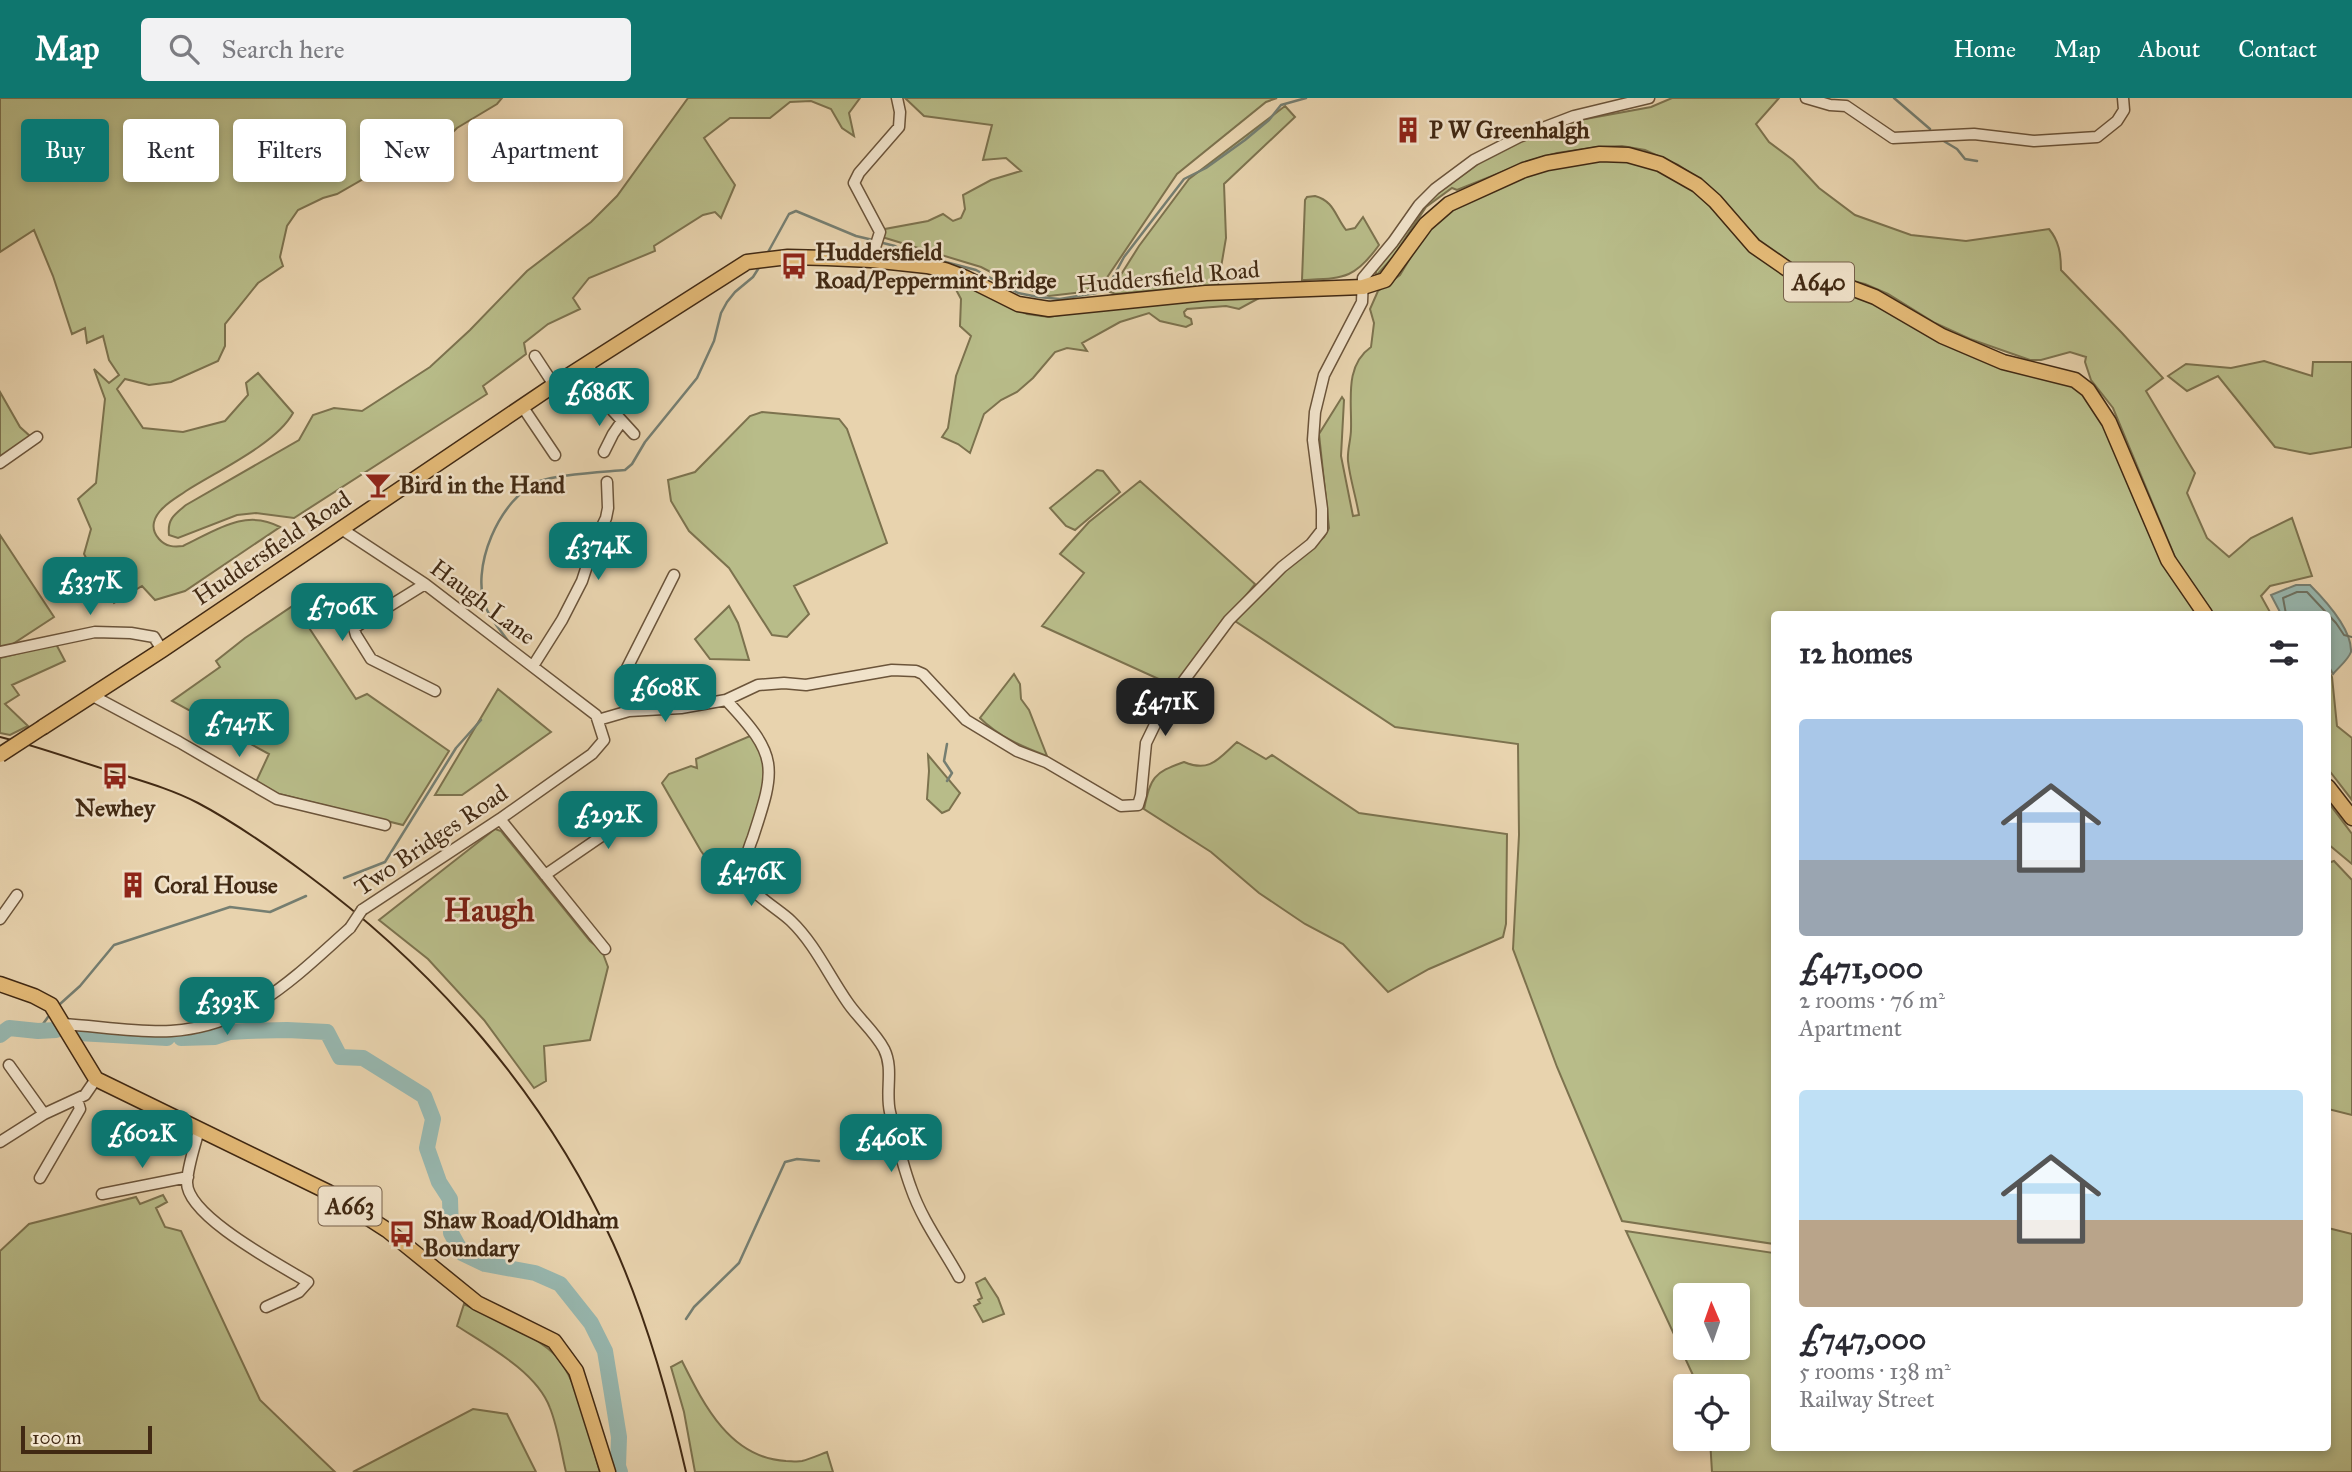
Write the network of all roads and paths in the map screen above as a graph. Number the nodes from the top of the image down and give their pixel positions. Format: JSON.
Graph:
{"nodes":[{"id":1,"x":897,"y":98,"type":"edge"},
{"id":2,"x":1650,"y":98,"type":"edge"},
{"id":3,"x":1806,"y":98,"type":"edge"},
{"id":4,"x":2123,"y":98,"type":"edge"},
{"id":5,"x":873,"y":256,"type":"junction"},
{"id":6,"x":1363,"y":287,"type":"junction"},
{"id":7,"x":535,"y":356,"type":"dead end"},
{"id":8,"x":587,"y":364,"type":"junction"},
{"id":9,"x":554,"y":385,"type":"junction"},
{"id":10,"x":522,"y":406,"type":"junction"},
{"id":11,"x":622,"y":421,"type":"junction"},
{"id":12,"x":634,"y":434,"type":"dead end"},
{"id":13,"x":37,"y":437,"type":"dead end"},
{"id":14,"x":604,"y":452,"type":"dead end"},
{"id":15,"x":555,"y":455,"type":"dead end"},
{"id":16,"x":0,"y":463,"type":"edge"},
{"id":17,"x":607,"y":482,"type":"dead end"},
{"id":18,"x":340,"y":528,"type":"junction"},
{"id":19,"x":674,"y":575,"type":"dead end"},
{"id":20,"x":425,"y":584,"type":"junction"},
{"id":21,"x":2203,"y":611,"type":"edge"},
{"id":22,"x":162,"y":650,"type":"junction"},
{"id":23,"x":0,"y":652,"type":"edge"},
{"id":24,"x":534,"y":666,"type":"junction"},
{"id":25,"x":435,"y":691,"type":"dead end"},
{"id":26,"x":93,"y":696,"type":"junction"},
{"id":27,"x":726,"y":700,"type":"junction"},
{"id":28,"x":629,"y":711,"type":"junction"},
{"id":29,"x":597,"y":717,"type":"junction"},
{"id":30,"x":0,"y":755,"type":"edge"},
{"id":31,"x":2331,"y":791,"type":"edge"},
{"id":32,"x":646,"y":799,"type":"dead end"},
{"id":33,"x":2352,"y":818,"type":"edge"},
{"id":34,"x":500,"y":819,"type":"junction"},
{"id":35,"x":385,"y":825,"type":"dead end"},
{"id":36,"x":545,"y":875,"type":"junction"},
{"id":37,"x":17,"y":895,"type":"dead end"},
{"id":38,"x":0,"y":919,"type":"edge"},
{"id":39,"x":606,"y":949,"type":"dead end"},
{"id":40,"x":0,"y":984,"type":"edge"},
{"id":41,"x":63,"y":1024,"type":"junction"},
{"id":42,"x":9,"y":1065,"type":"dead end"},
{"id":43,"x":96,"y":1079,"type":"junction"},
{"id":44,"x":77,"y":1099,"type":"junction"},
{"id":45,"x":44,"y":1114,"type":"junction"},
{"id":46,"x":199,"y":1129,"type":"junction"},
{"id":47,"x":0,"y":1142,"type":"edge"},
{"id":48,"x":188,"y":1177,"type":"junction"},
{"id":49,"x":40,"y":1178,"type":"dead end"},
{"id":50,"x":102,"y":1194,"type":"dead end"},
{"id":51,"x":959,"y":1277,"type":"dead end"},
{"id":52,"x":266,"y":1307,"type":"dead end"},
{"id":53,"x":608,"y":1472,"type":"edge"}],
"edges":[{"from":1,"to":5,"type":"street"},
{"from":2,"to":6,"type":"street"},
{"from":3,"to":4,"type":"street"},
{"from":5,"to":6,"type":"main road","name":"Huddersfield Road","number":"A640"},
{"from":5,"to":8,"type":"main road","name":"Huddersfield Road","number":"A640"},
{"from":6,"to":21,"type":"main road","name":"Huddersfield Road","number":"A640"},
{"from":6,"to":27,"type":"street"},
{"from":7,"to":9,"type":"street"},
{"from":8,"to":9,"type":"main road","name":"Huddersfield Road","number":"A640"},
{"from":8,"to":11,"type":"street"},
{"from":9,"to":10,"type":"main road","name":"Huddersfield Road","number":"A640"},
{"from":10,"to":15,"type":"street"},
{"from":10,"to":18,"type":"main road","name":"Huddersfield Road","number":"A640"},
{"from":11,"to":12,"type":"street"},
{"from":11,"to":14,"type":"street"},
{"from":13,"to":16,"type":"street"},
{"from":17,"to":24,"type":"street"},
{"from":18,"to":20,"type":"street","name":"Haugh Lane"},
{"from":18,"to":22,"type":"main road","name":"Huddersfield Road","number":"A640"},
{"from":19,"to":28,"type":"street"},
{"from":20,"to":24,"type":"street","name":"Haugh Lane"},
{"from":20,"to":25,"type":"street"},
{"from":22,"to":23,"type":"street"},
{"from":22,"to":26,"type":"main road","name":"Huddersfield Road","number":"A640"},
{"from":24,"to":29,"type":"street","name":"Haugh Lane"},
{"from":26,"to":30,"type":"main road","name":"Huddersfield Road","number":"A640","bridge":true},
{"from":26,"to":35,"type":"street"},
{"from":27,"to":28,"type":"street"},
{"from":27,"to":51,"type":"street"},
{"from":28,"to":29,"type":"street"},
{"from":29,"to":34,"type":"street","name":"Two Bridges Road"},
{"from":31,"to":33,"type":"main road"},
{"from":32,"to":36,"type":"street"},
{"from":34,"to":36,"type":"street"},
{"from":34,"to":41,"type":"street","name":"Two Bridges Road","bridge":true},
{"from":36,"to":39,"type":"street"},
{"from":37,"to":38,"type":"street"},
{"from":40,"to":41,"type":"main road"},
{"from":41,"to":43,"type":"main road"},
{"from":42,"to":45,"type":"street"},
{"from":43,"to":44,"type":"street"},
{"from":43,"to":46,"type":"main road","number":"A663"},
{"from":44,"to":45,"type":"street"},
{"from":44,"to":49,"type":"street"},
{"from":45,"to":47,"type":"street"},
{"from":46,"to":48,"type":"street"},
{"from":46,"to":53,"type":"main road","number":"A663"},
{"from":48,"to":50,"type":"street"},
{"from":48,"to":52,"type":"street"}]}
